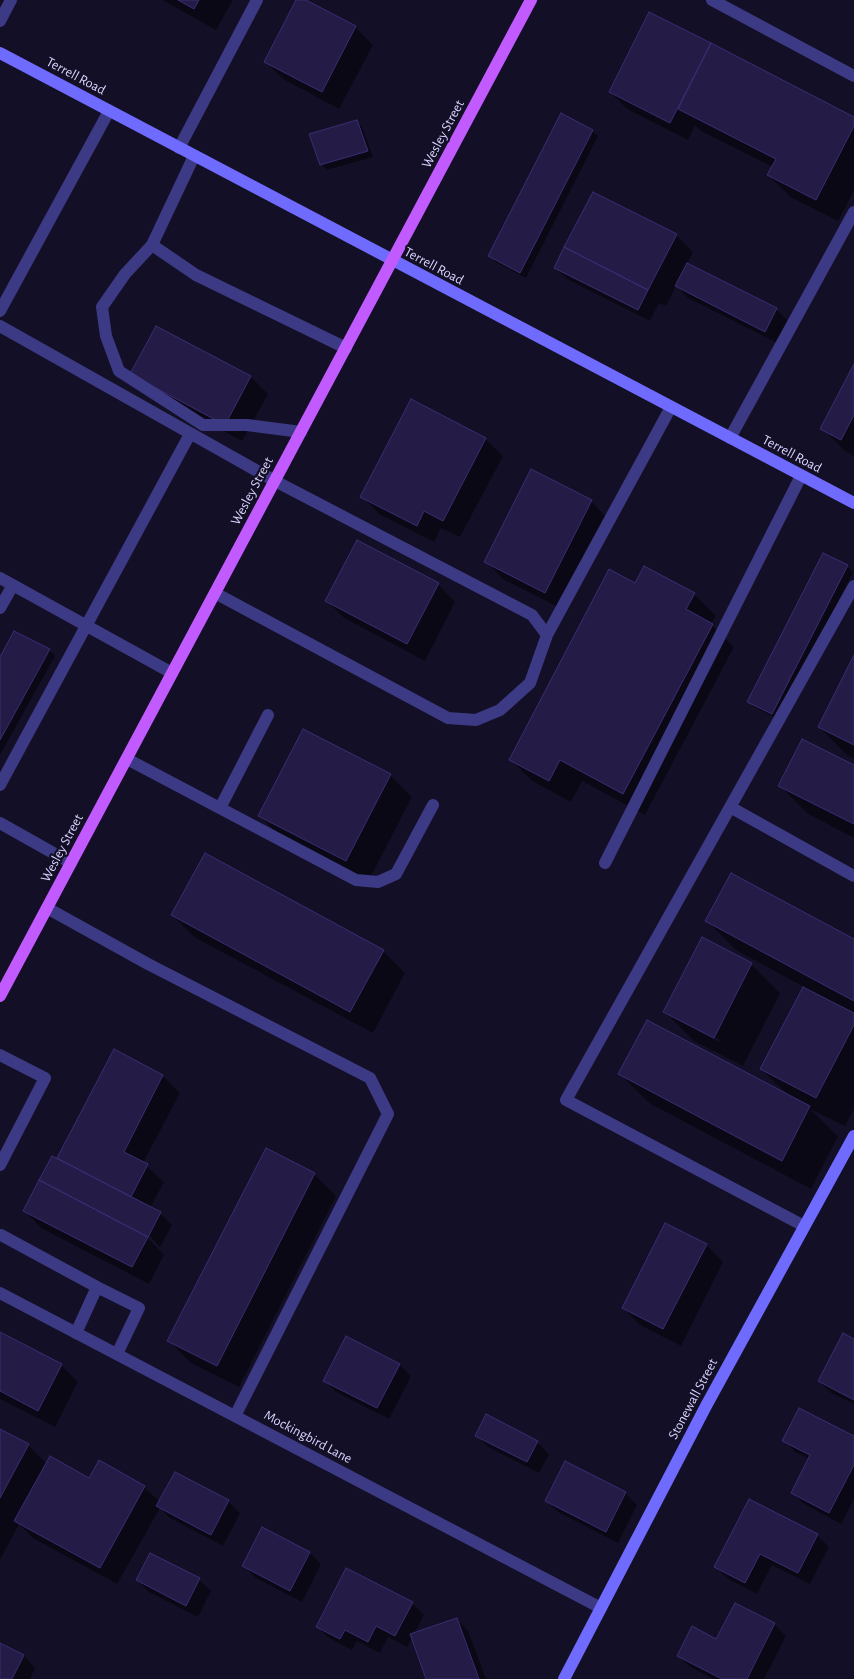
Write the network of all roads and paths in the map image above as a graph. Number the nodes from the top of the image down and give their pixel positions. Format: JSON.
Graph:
{"nodes":[{"id":1,"x":11,"y":0,"type":"edge"},
{"id":2,"x":257,"y":0,"type":"edge"},
{"id":3,"x":531,"y":0,"type":"edge"},
{"id":4,"x":712,"y":0,"type":"edge"},
{"id":5,"x":0,"y":21,"type":"edge"},
{"id":6,"x":0,"y":53,"type":"edge"},
{"id":7,"x":854,"y":76,"type":"edge"},
{"id":8,"x":110,"y":111,"type":"junction"},
{"id":9,"x":179,"y":148,"type":"junction"},
{"id":10,"x":194,"y":156,"type":"junction"},
{"id":11,"x":854,"y":212,"type":"edge"},
{"id":12,"x":152,"y":245,"type":"junction"},
{"id":13,"x":392,"y":261,"type":"junction"},
{"id":14,"x":0,"y":311,"type":"edge"},
{"id":15,"x":0,"y":326,"type":"edge"},
{"id":16,"x":346,"y":348,"type":"junction"},
{"id":17,"x":671,"y":407,"type":"junction"},
{"id":18,"x":301,"y":432,"type":"junction"},
{"id":19,"x":190,"y":434,"type":"junction"},
{"id":20,"x":730,"y":438,"type":"junction"},
{"id":21,"x":801,"y":476,"type":"junction"},
{"id":22,"x":274,"y":482,"type":"junction"},
{"id":23,"x":854,"y":503,"type":"edge"},
{"id":24,"x":0,"y":578,"type":"edge"},
{"id":25,"x":13,"y":585,"type":"junction"},
{"id":26,"x":854,"y":586,"type":"edge"},
{"id":27,"x":215,"y":593,"type":"junction"},
{"id":28,"x":0,"y":608,"type":"edge"},
{"id":29,"x":87,"y":625,"type":"junction"},
{"id":30,"x":548,"y":635,"type":"junction"},
{"id":31,"x":172,"y":673,"type":"junction"},
{"id":32,"x":268,"y":715,"type":"dead end"},
{"id":33,"x":127,"y":759,"type":"junction"},
{"id":34,"x":0,"y":785,"type":"edge"},
{"id":35,"x":433,"y":805,"type":"dead end"},
{"id":36,"x":730,"y":807,"type":"junction"},
{"id":37,"x":220,"y":808,"type":"junction"},
{"id":38,"x":0,"y":823,"type":"edge"},
{"id":39,"x":605,"y":862,"type":"dead end"},
{"id":40,"x":71,"y":863,"type":"junction"},
{"id":41,"x":854,"y":876,"type":"edge"},
{"id":42,"x":47,"y":908,"type":"junction"},
{"id":43,"x":0,"y":996,"type":"edge"},
{"id":44,"x":0,"y":1055,"type":"edge"},
{"id":45,"x":854,"y":1136,"type":"edge"},
{"id":46,"x":0,"y":1165,"type":"edge"},
{"id":47,"x":804,"y":1226,"type":"junction"},
{"id":48,"x":0,"y":1236,"type":"edge"},
{"id":49,"x":97,"y":1287,"type":"junction"},
{"id":50,"x":0,"y":1293,"type":"edge"},
{"id":51,"x":76,"y":1333,"type":"junction"},
{"id":52,"x":117,"y":1354,"type":"junction"},
{"id":53,"x":235,"y":1416,"type":"junction"},
{"id":54,"x":601,"y":1608,"type":"junction"},
{"id":55,"x":564,"y":1679,"type":"edge"}],
"edges":[{"from":1,"to":5,"type":"street"},
{"from":2,"to":9,"type":"street"},
{"from":3,"to":13,"type":"main road","name":"Wesley Street"},
{"from":4,"to":7,"type":"street"},
{"from":6,"to":8,"type":"street","name":"Terrell Road"},
{"from":8,"to":9,"type":"street","name":"Terrell Road"},
{"from":8,"to":14,"type":"street"},
{"from":9,"to":10,"type":"street","name":"Terrell Road"},
{"from":10,"to":12,"type":"street"},
{"from":10,"to":13,"type":"street","name":"Terrell Road"},
{"from":11,"to":20,"type":"street"},
{"from":12,"to":16,"type":"street"},
{"from":12,"to":18,"type":"street"},
{"from":13,"to":16,"type":"main road","name":"Wesley Street"},
{"from":13,"to":17,"type":"street","name":"Terrell Road"},
{"from":15,"to":19,"type":"street"},
{"from":16,"to":18,"type":"main road","name":"Wesley Street"},
{"from":17,"to":20,"type":"street","name":"Terrell Road"},
{"from":17,"to":30,"type":"street"},
{"from":18,"to":22,"type":"main road","name":"Wesley Street"},
{"from":19,"to":22,"type":"street"},
{"from":19,"to":29,"type":"street"},
{"from":20,"to":21,"type":"street","name":"Terrell Road"},
{"from":21,"to":23,"type":"street","name":"Terrell Road"},
{"from":21,"to":39,"type":"street"},
{"from":22,"to":27,"type":"main road","name":"Wesley Street"},
{"from":22,"to":30,"type":"street"},
{"from":24,"to":25,"type":"street"},
{"from":25,"to":28,"type":"street"},
{"from":25,"to":29,"type":"street"},
{"from":26,"to":36,"type":"street"},
{"from":27,"to":30,"type":"street"},
{"from":27,"to":31,"type":"main road","name":"Wesley Street"},
{"from":29,"to":31,"type":"street"},
{"from":29,"to":34,"type":"street"},
{"from":31,"to":33,"type":"main road","name":"Wesley Street"},
{"from":32,"to":37,"type":"street"},
{"from":33,"to":37,"type":"street"},
{"from":33,"to":40,"type":"main road","name":"Wesley Street"},
{"from":35,"to":37,"type":"street"},
{"from":36,"to":41,"type":"street"},
{"from":36,"to":47,"type":"street"},
{"from":38,"to":40,"type":"street"},
{"from":40,"to":42,"type":"main road","name":"Wesley Street"},
{"from":42,"to":43,"type":"main road","name":"Wesley Street"},
{"from":42,"to":53,"type":"street"},
{"from":44,"to":46,"type":"street"},
{"from":45,"to":47,"type":"street","name":"Stonewall Street"},
{"from":47,"to":54,"type":"street","name":"Stonewall Street"},
{"from":48,"to":49,"type":"street"},
{"from":49,"to":51,"type":"street"},
{"from":49,"to":52,"type":"street"},
{"from":50,"to":51,"type":"street","name":"Mockingbird Lane"},
{"from":51,"to":52,"type":"street","name":"Mockingbird Lane"},
{"from":52,"to":53,"type":"street","name":"Mockingbird Lane"},
{"from":53,"to":54,"type":"street","name":"Mockingbird Lane"},
{"from":54,"to":55,"type":"street","name":"Stonewall Street"}]}
